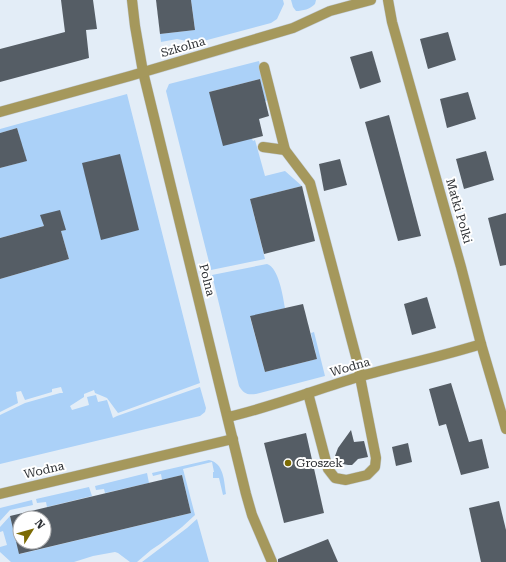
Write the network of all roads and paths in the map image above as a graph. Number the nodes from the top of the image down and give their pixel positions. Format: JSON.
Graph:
{"nodes":[{"id":1,"x":132,"y":0,"type":"edge"},
{"id":2,"x":371,"y":0,"type":"edge"},
{"id":3,"x":388,"y":0,"type":"edge"},
{"id":4,"x":264,"y":67,"type":"dead end"},
{"id":5,"x":143,"y":72,"type":"junction"},
{"id":6,"x":0,"y":112,"type":"edge"},
{"id":7,"x":263,"y":147,"type":"dead end"},
{"id":8,"x":285,"y":150,"type":"junction"},
{"id":9,"x":481,"y":344,"type":"junction"},
{"id":10,"x":360,"y":377,"type":"junction"},
{"id":11,"x":308,"y":393,"type":"junction"},
{"id":12,"x":228,"y":417,"type":"junction"},
{"id":13,"x":506,"y":429,"type":"edge"},
{"id":14,"x":233,"y":439,"type":"junction"},
{"id":15,"x":0,"y":494,"type":"edge"},
{"id":16,"x":272,"y":562,"type":"edge"}],
"edges":[{"from":1,"to":5,"type":"street","name":"Polna"},
{"from":2,"to":5,"type":"street","name":"Szkolna"},
{"from":3,"to":9,"type":"street","name":"Matki Polki"},
{"from":4,"to":8,"type":"street"},
{"from":5,"to":6,"type":"street","name":"Szkolna"},
{"from":5,"to":12,"type":"street","name":"Polna"},
{"from":7,"to":8,"type":"street"},
{"from":8,"to":10,"type":"street"},
{"from":9,"to":10,"type":"street","name":"Wodna"},
{"from":9,"to":13,"type":"street","name":"Matki Polki"},
{"from":10,"to":11,"type":"street","name":"Wodna"},
{"from":10,"to":11,"type":"street"},
{"from":11,"to":12,"type":"street","name":"Wodna"},
{"from":12,"to":14,"type":"street","name":"Polna"},
{"from":14,"to":15,"type":"street","name":"Wodna"},
{"from":14,"to":16,"type":"street","name":"Polna"}]}
